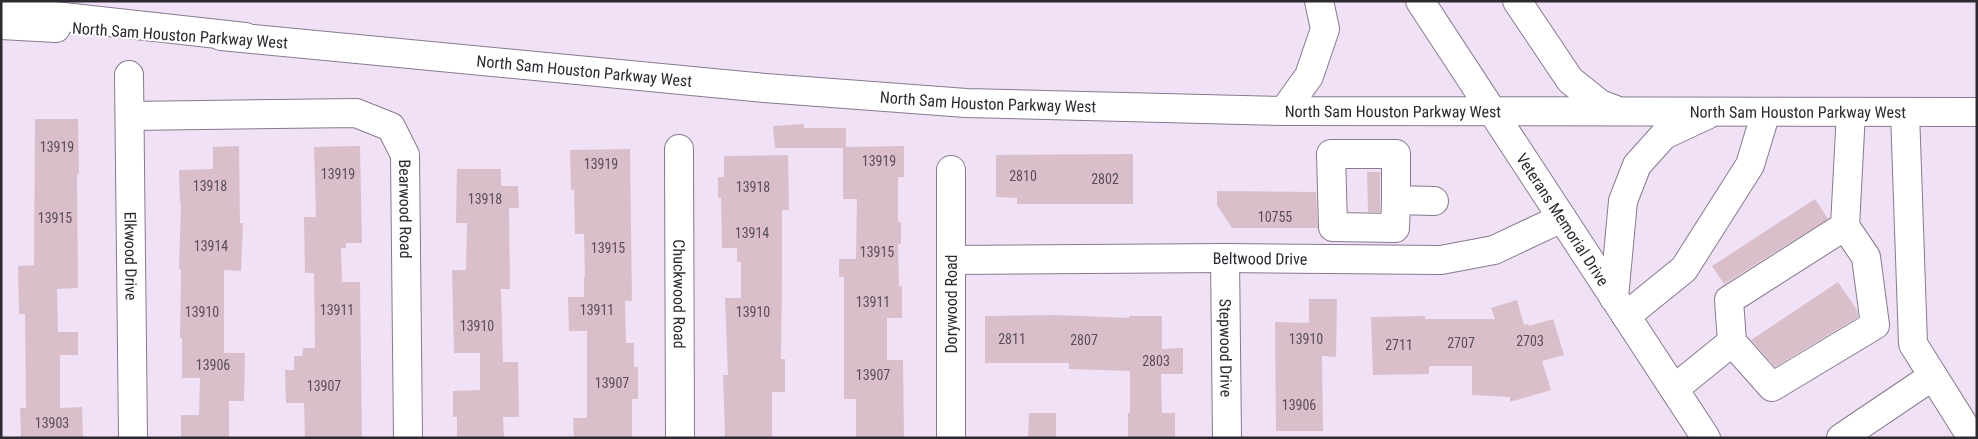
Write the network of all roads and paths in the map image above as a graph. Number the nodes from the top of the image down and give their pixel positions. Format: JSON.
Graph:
{"nodes":[{"id":1,"x":1320,"y":1,"type":"edge"},
{"id":2,"x":1420,"y":1,"type":"edge"},
{"id":3,"x":1517,"y":1,"type":"edge"},
{"id":4,"x":1,"y":10,"type":"edge"},
{"id":5,"x":1,"y":25,"type":"edge"},
{"id":6,"x":244,"y":37,"type":"junction"},
{"id":7,"x":130,"y":75,"type":"dead end"},
{"id":8,"x":1284,"y":111,"type":"junction"},
{"id":9,"x":1492,"y":111,"type":"junction"},
{"id":10,"x":1620,"y":111,"type":"junction"},
{"id":11,"x":1714,"y":112,"type":"junction"},
{"id":12,"x":1766,"y":112,"type":"junction"},
{"id":13,"x":1851,"y":112,"type":"junction"},
{"id":14,"x":1905,"y":112,"type":"junction"},
{"id":15,"x":1977,"y":112,"type":"edge"},
{"id":16,"x":130,"y":116,"type":"junction"},
{"id":17,"x":679,"y":149,"type":"dead end"},
{"id":18,"x":951,"y":170,"type":"dead end"},
{"id":19,"x":1396,"y":200,"type":"dead end"},
{"id":20,"x":1434,"y":201,"type":"dead end"},
{"id":21,"x":1562,"y":218,"type":"junction"},
{"id":22,"x":1845,"y":226,"type":"junction"},
{"id":23,"x":1226,"y":258,"type":"junction"},
{"id":24,"x":951,"y":260,"type":"junction"},
{"id":25,"x":1620,"y":307,"type":"junction"},
{"id":26,"x":1732,"y":342,"type":"junction"},
{"id":27,"x":1934,"y":376,"type":"junction"},
{"id":28,"x":1674,"y":389,"type":"junction"},
{"id":29,"x":133,"y":438,"type":"edge"},
{"id":30,"x":408,"y":438,"type":"edge"},
{"id":31,"x":680,"y":438,"type":"edge"},
{"id":32,"x":951,"y":438,"type":"edge"},
{"id":33,"x":1227,"y":438,"type":"edge"},
{"id":34,"x":1706,"y":438,"type":"edge"},
{"id":35,"x":1841,"y":438,"type":"edge"},
{"id":36,"x":1972,"y":438,"type":"edge"}],
"edges":[{"from":1,"to":8,"type":"main road"},
{"from":2,"to":9,"type":"main road","name":"Veterans Memorial Drive"},
{"from":3,"to":10,"type":"main road"},
{"from":4,"to":6,"type":"main road"},
{"from":5,"to":6,"type":"main road","name":"North Sam Houston Parkway West"},
{"from":6,"to":8,"type":"main road","name":"North Sam Houston Parkway West"},
{"from":7,"to":16,"type":"main road","name":"Elkwood Drive"},
{"from":8,"to":9,"type":"main road","name":"North Sam Houston Parkway West"},
{"from":9,"to":10,"type":"main road","name":"North Sam Houston Parkway West"},
{"from":9,"to":21,"type":"main road","name":"Veterans Memorial Drive"},
{"from":10,"to":11,"type":"main road","name":"North Sam Houston Parkway West"},
{"from":11,"to":12,"type":"main road","name":"North Sam Houston Parkway West"},
{"from":11,"to":25,"type":"main road"},
{"from":12,"to":13,"type":"main road","name":"North Sam Houston Parkway West"},
{"from":12,"to":25,"type":"main road"},
{"from":13,"to":14,"type":"main road","name":"North Sam Houston Parkway West"},
{"from":13,"to":22,"type":"main road"},
{"from":14,"to":15,"type":"main road","name":"North Sam Houston Parkway West"},
{"from":14,"to":27,"type":"main road"},
{"from":16,"to":29,"type":"main road","name":"Elkwood Drive"},
{"from":16,"to":30,"type":"main road","name":"Bearwood Road"},
{"from":17,"to":31,"type":"main road","name":"Chuckwood Road"},
{"from":18,"to":24,"type":"main road","name":"Dorywood Road"},
{"from":19,"to":20,"type":"main road"},
{"from":21,"to":23,"type":"main road","name":"Beltwood Drive"},
{"from":21,"to":25,"type":"main road","name":"Veterans Memorial Drive"},
{"from":22,"to":26,"type":"main road"},
{"from":22,"to":26,"type":"main road"},
{"from":23,"to":24,"type":"main road","name":"Beltwood Drive"},
{"from":23,"to":33,"type":"main road","name":"Stepwood Drive"},
{"from":24,"to":32,"type":"main road","name":"Dorywood Road"},
{"from":25,"to":28,"type":"main road","name":"Veterans Memorial Drive"},
{"from":26,"to":28,"type":"main road"},
{"from":27,"to":35,"type":"main road"},
{"from":27,"to":36,"type":"main road"},
{"from":28,"to":34,"type":"main road","name":"Veterans Memorial Drive"}]}
